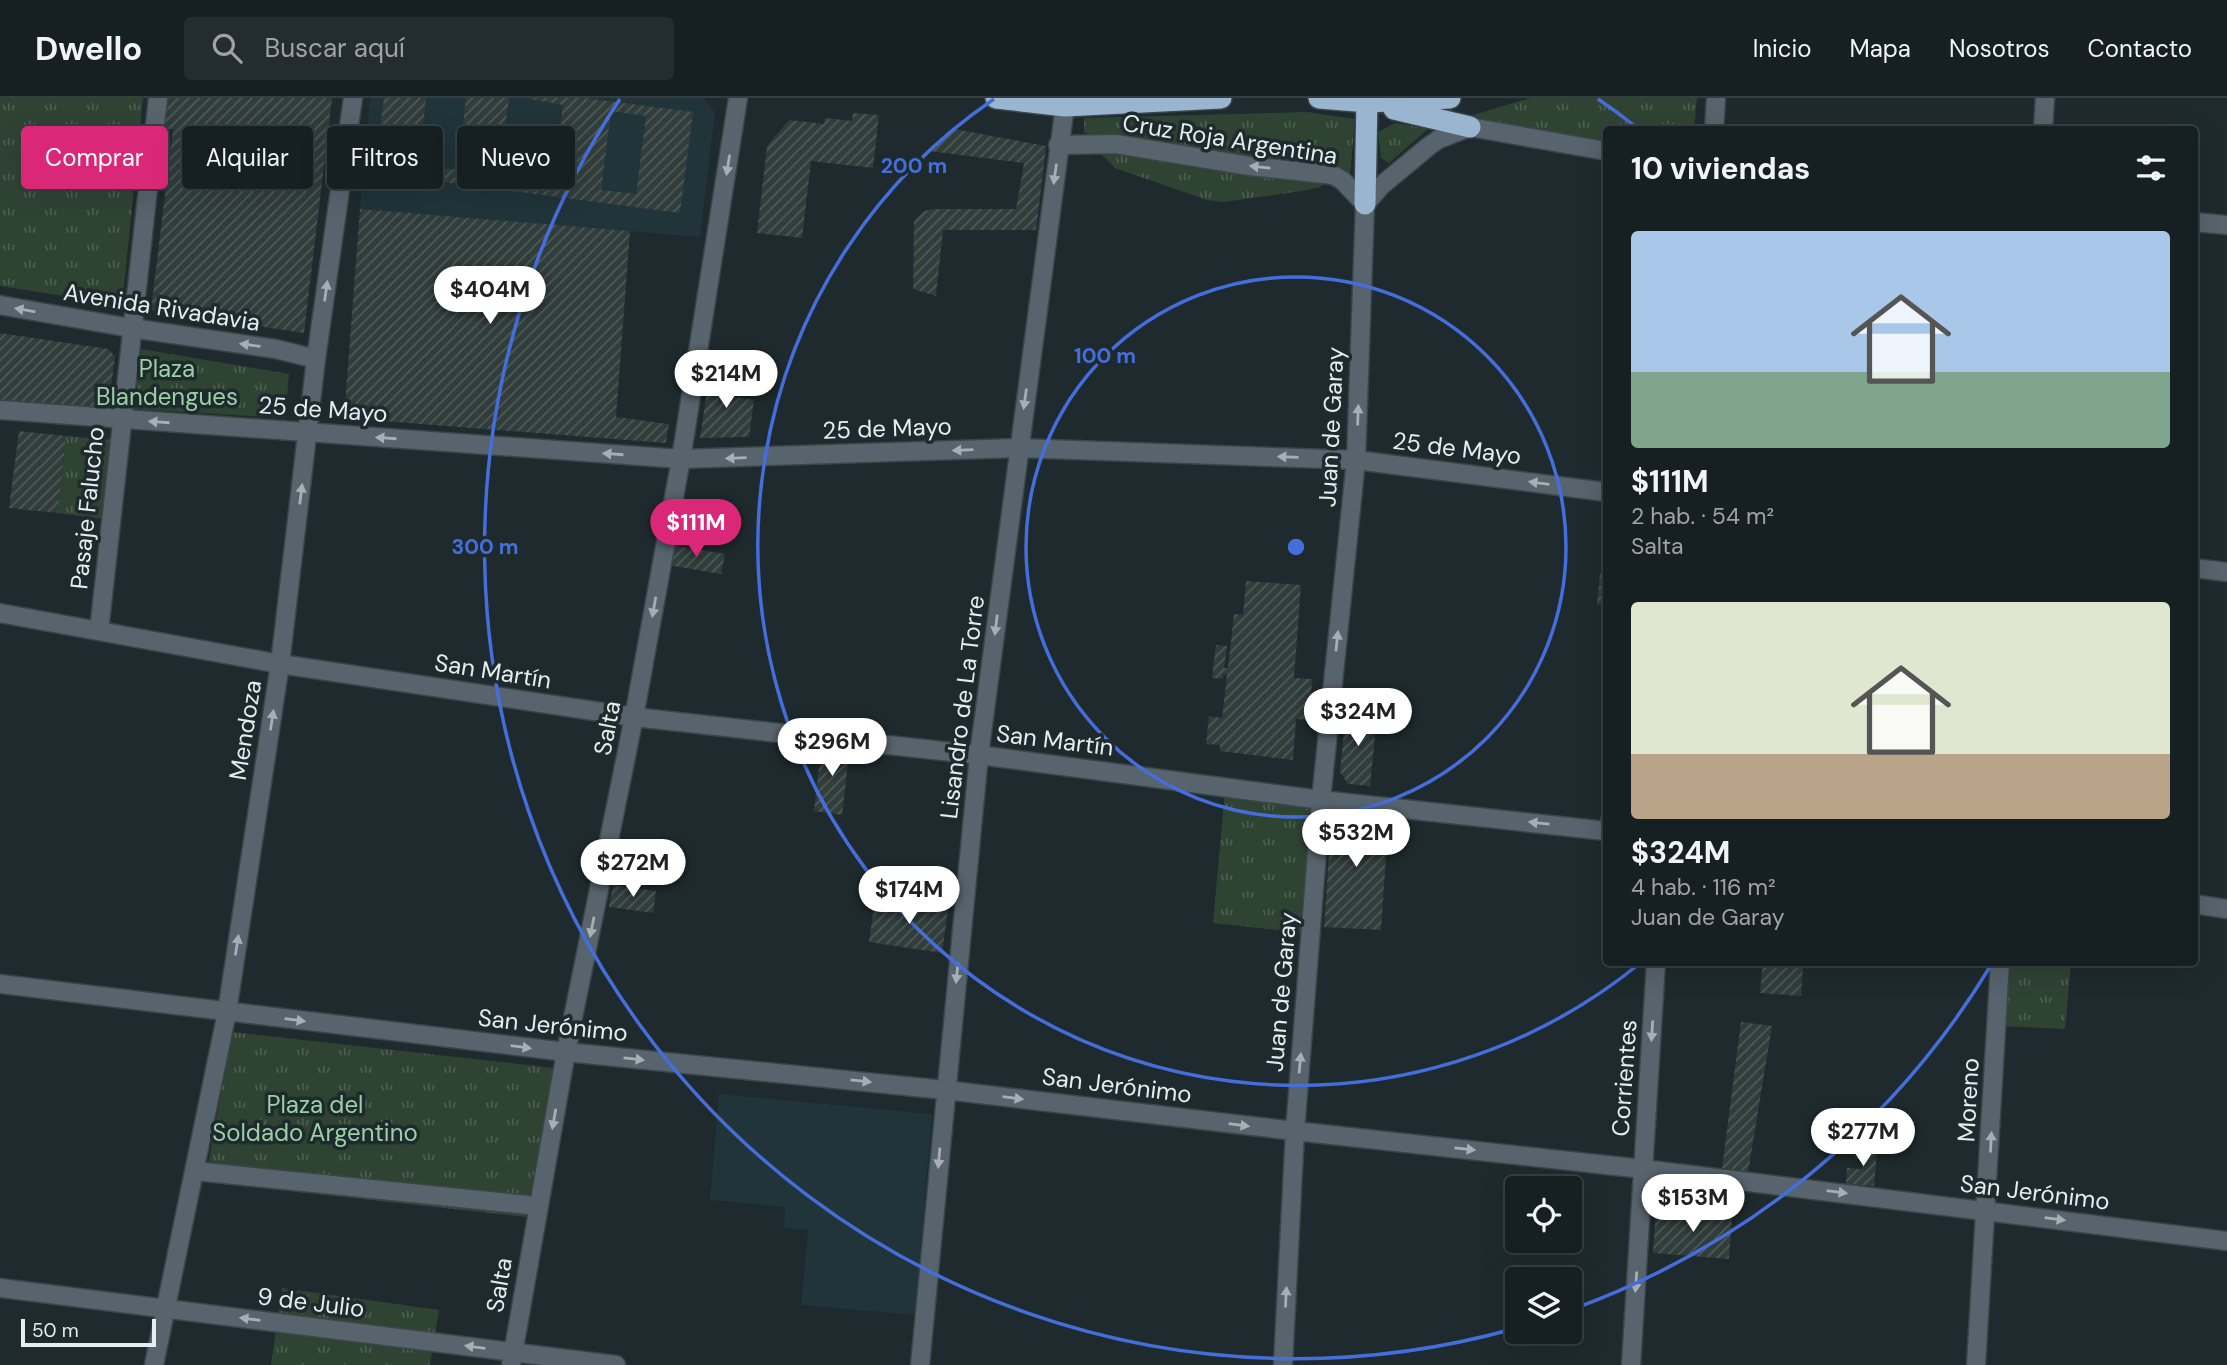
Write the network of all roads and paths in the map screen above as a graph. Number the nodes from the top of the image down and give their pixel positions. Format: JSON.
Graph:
{"nodes":[{"id":1,"x":158,"y":98,"type":"edge"},
{"id":2,"x":353,"y":98,"type":"edge"},
{"id":3,"x":738,"y":98,"type":"edge"},
{"id":4,"x":996,"y":98,"type":"edge"},
{"id":5,"x":1221,"y":98,"type":"edge"},
{"id":6,"x":1320,"y":98,"type":"edge"},
{"id":7,"x":1450,"y":98,"type":"edge"},
{"id":8,"x":1716,"y":98,"type":"edge"},
{"id":9,"x":2045,"y":98,"type":"edge"},
{"id":10,"x":1367,"y":100,"type":"edge"},
{"id":11,"x":1065,"y":102,"type":"edge"},
{"id":12,"x":1714,"y":126,"type":"edge"},
{"id":13,"x":2043,"y":126,"type":"edge"},
{"id":14,"x":1470,"y":127,"type":"junction"},
{"id":15,"x":1059,"y":145,"type":"junction"},
{"id":16,"x":1603,"y":150,"type":"edge"},
{"id":17,"x":1366,"y":204,"type":"junction"},
{"id":18,"x":2198,"y":222,"type":"edge"},
{"id":19,"x":2227,"y":225,"type":"edge"},
{"id":20,"x":0,"y":305,"type":"edge"},
{"id":21,"x":131,"y":328,"type":"junction"},
{"id":22,"x":316,"y":359,"type":"junction"},
{"id":23,"x":0,"y":411,"type":"edge"},
{"id":24,"x":121,"y":419,"type":"junction"},
{"id":25,"x":308,"y":433,"type":"junction"},
{"id":26,"x":1018,"y":448,"type":"junction"},
{"id":27,"x":681,"y":459,"type":"junction"},
{"id":28,"x":1356,"y":460,"type":"junction"},
{"id":29,"x":1603,"y":492,"type":"edge"},
{"id":30,"x":2198,"y":568,"type":"edge"},
{"id":31,"x":2227,"y":572,"type":"edge"},
{"id":32,"x":0,"y":613,"type":"edge"},
{"id":33,"x":99,"y":631,"type":"junction"},
{"id":34,"x":280,"y":663,"type":"junction"},
{"id":35,"x":634,"y":718,"type":"junction"},
{"id":36,"x":979,"y":755,"type":"junction"},
{"id":37,"x":1321,"y":800,"type":"junction"},
{"id":38,"x":1603,"y":831,"type":"edge"},
{"id":39,"x":2198,"y":905,"type":"edge"},
{"id":40,"x":2227,"y":909,"type":"edge"},
{"id":41,"x":1656,"y":966,"type":"edge"},
{"id":42,"x":2000,"y":966,"type":"edge"},
{"id":43,"x":0,"y":984,"type":"edge"},
{"id":44,"x":227,"y":1012,"type":"junction"},
{"id":45,"x":566,"y":1052,"type":"junction"},
{"id":46,"x":945,"y":1090,"type":"junction"},
{"id":47,"x":1295,"y":1131,"type":"junction"},
{"id":48,"x":1643,"y":1169,"type":"junction"},
{"id":49,"x":195,"y":1171,"type":"junction"},
{"id":50,"x":538,"y":1206,"type":"junction"},
{"id":51,"x":1987,"y":1211,"type":"junction"},
{"id":52,"x":2227,"y":1241,"type":"edge"},
{"id":53,"x":0,"y":1288,"type":"edge"},
{"id":54,"x":165,"y":1311,"type":"junction"},
{"id":55,"x":511,"y":1358,"type":"edge"},
{"id":56,"x":154,"y":1365,"type":"edge"},
{"id":57,"x":616,"y":1365,"type":"edge"},
{"id":58,"x":920,"y":1365,"type":"edge"},
{"id":59,"x":1283,"y":1365,"type":"edge"},
{"id":60,"x":1631,"y":1365,"type":"edge"},
{"id":61,"x":1976,"y":1365,"type":"edge"}],
"edges":[{"from":1,"to":21,"type":"street","name":"Pasaje Falucho"},
{"from":22,"to":2,"type":"street","name":"Mendoza","one_way":true},
{"from":3,"to":27,"type":"street","name":"Salta","one_way":true},
{"from":4,"to":11,"type":"highway"},
{"from":5,"to":11,"type":"highway"},
{"from":6,"to":10,"type":"highway"},
{"from":7,"to":10,"type":"highway"},
{"from":8,"to":12,"type":"street"},
{"from":9,"to":13,"type":"street"},
{"from":10,"to":14,"type":"highway"},
{"from":10,"to":17,"type":"highway"},
{"from":11,"to":15,"type":"street","name":"Lisandro de La Torre"},
{"from":14,"to":16,"type":"street"},
{"from":14,"to":17,"type":"street"},
{"from":17,"to":15,"type":"street","name":"Cruz Roja Argentina","one_way":true},
{"from":15,"to":26,"type":"street","name":"Lisandro de La Torre","one_way":true},
{"from":28,"to":17,"type":"street","name":"Juan de Garay","one_way":true},
{"from":18,"to":19,"type":"street"},
{"from":21,"to":20,"type":"street","name":"Avenida Rivadavia","one_way":true},
{"from":22,"to":21,"type":"street","name":"Avenida Rivadavia","one_way":true},
{"from":21,"to":24,"type":"street","name":"Pasaje Falucho"},
{"from":22,"to":25,"type":"street","name":"Mendoza"},
{"from":23,"to":24,"type":"street","name":"25 de Mayo"},
{"from":25,"to":24,"type":"street","name":"25 de Mayo","one_way":true},
{"from":24,"to":33,"type":"street","name":"Pasaje Falucho"},
{"from":27,"to":25,"type":"street","name":"25 de Mayo","one_way":true},
{"from":34,"to":25,"type":"street","name":"Mendoza","one_way":true},
{"from":26,"to":27,"type":"street","name":"25 de Mayo","one_way":true},
{"from":28,"to":26,"type":"street","name":"25 de Mayo","one_way":true},
{"from":26,"to":36,"type":"street","name":"Lisandro de La Torre","one_way":true},
{"from":27,"to":35,"type":"street","name":"Salta","one_way":true},
{"from":29,"to":28,"type":"street","name":"25 de Mayo","one_way":true},
{"from":37,"to":28,"type":"street","name":"Juan de Garay","one_way":true},
{"from":30,"to":31,"type":"street"},
{"from":32,"to":33,"type":"street","name":"San Martín"},
{"from":33,"to":34,"type":"street","name":"San Martín"},
{"from":34,"to":35,"type":"street","name":"San Martín"},
{"from":44,"to":34,"type":"street","name":"Mendoza","one_way":true},
{"from":35,"to":36,"type":"street","name":"San Martín"},
{"from":35,"to":45,"type":"street","name":"Salta","one_way":true},
{"from":36,"to":37,"type":"street","name":"San Martín"},
{"from":36,"to":46,"type":"street","name":"Lisandro de La Torre","one_way":true},
{"from":38,"to":37,"type":"street","name":"San Martín","one_way":true},
{"from":47,"to":37,"type":"street","name":"Juan de Garay","one_way":true},
{"from":39,"to":40,"type":"street"},
{"from":41,"to":48,"type":"street","name":"Corrientes","one_way":true},
{"from":51,"to":42,"type":"street","name":"Moreno","one_way":true},
{"from":43,"to":44,"type":"street","name":"San Jerónimo"},
{"from":44,"to":45,"type":"street","name":"San Jerónimo","one_way":true},
{"from":44,"to":49,"type":"street","name":"Mendoza"},
{"from":45,"to":46,"type":"street","name":"San Jerónimo","one_way":true},
{"from":45,"to":50,"type":"street","name":"Salta","one_way":true},
{"from":46,"to":47,"type":"street","name":"San Jerónimo","one_way":true},
{"from":46,"to":58,"type":"street","name":"Lisandro de La Torre","one_way":true},
{"from":47,"to":48,"type":"street","name":"San Jerónimo","one_way":true},
{"from":59,"to":47,"type":"street","name":"Juan de Garay","one_way":true},
{"from":48,"to":51,"type":"street","name":"San Jerónimo","one_way":true},
{"from":48,"to":60,"type":"street","name":"Corrientes","one_way":true},
{"from":49,"to":50,"type":"street"},
{"from":49,"to":54,"type":"street","name":"Mendoza"},
{"from":50,"to":55,"type":"street","name":"Salta"},
{"from":51,"to":52,"type":"street","name":"San Jerónimo","one_way":true},
{"from":51,"to":61,"type":"street","name":"Moreno"},
{"from":53,"to":54,"type":"street","name":"9 de Julio"},
{"from":55,"to":54,"type":"street","name":"9 de Julio","one_way":true},
{"from":54,"to":56,"type":"street","name":"Mendoza"},
{"from":55,"to":57,"type":"street","name":"9 de Julio"}]}
